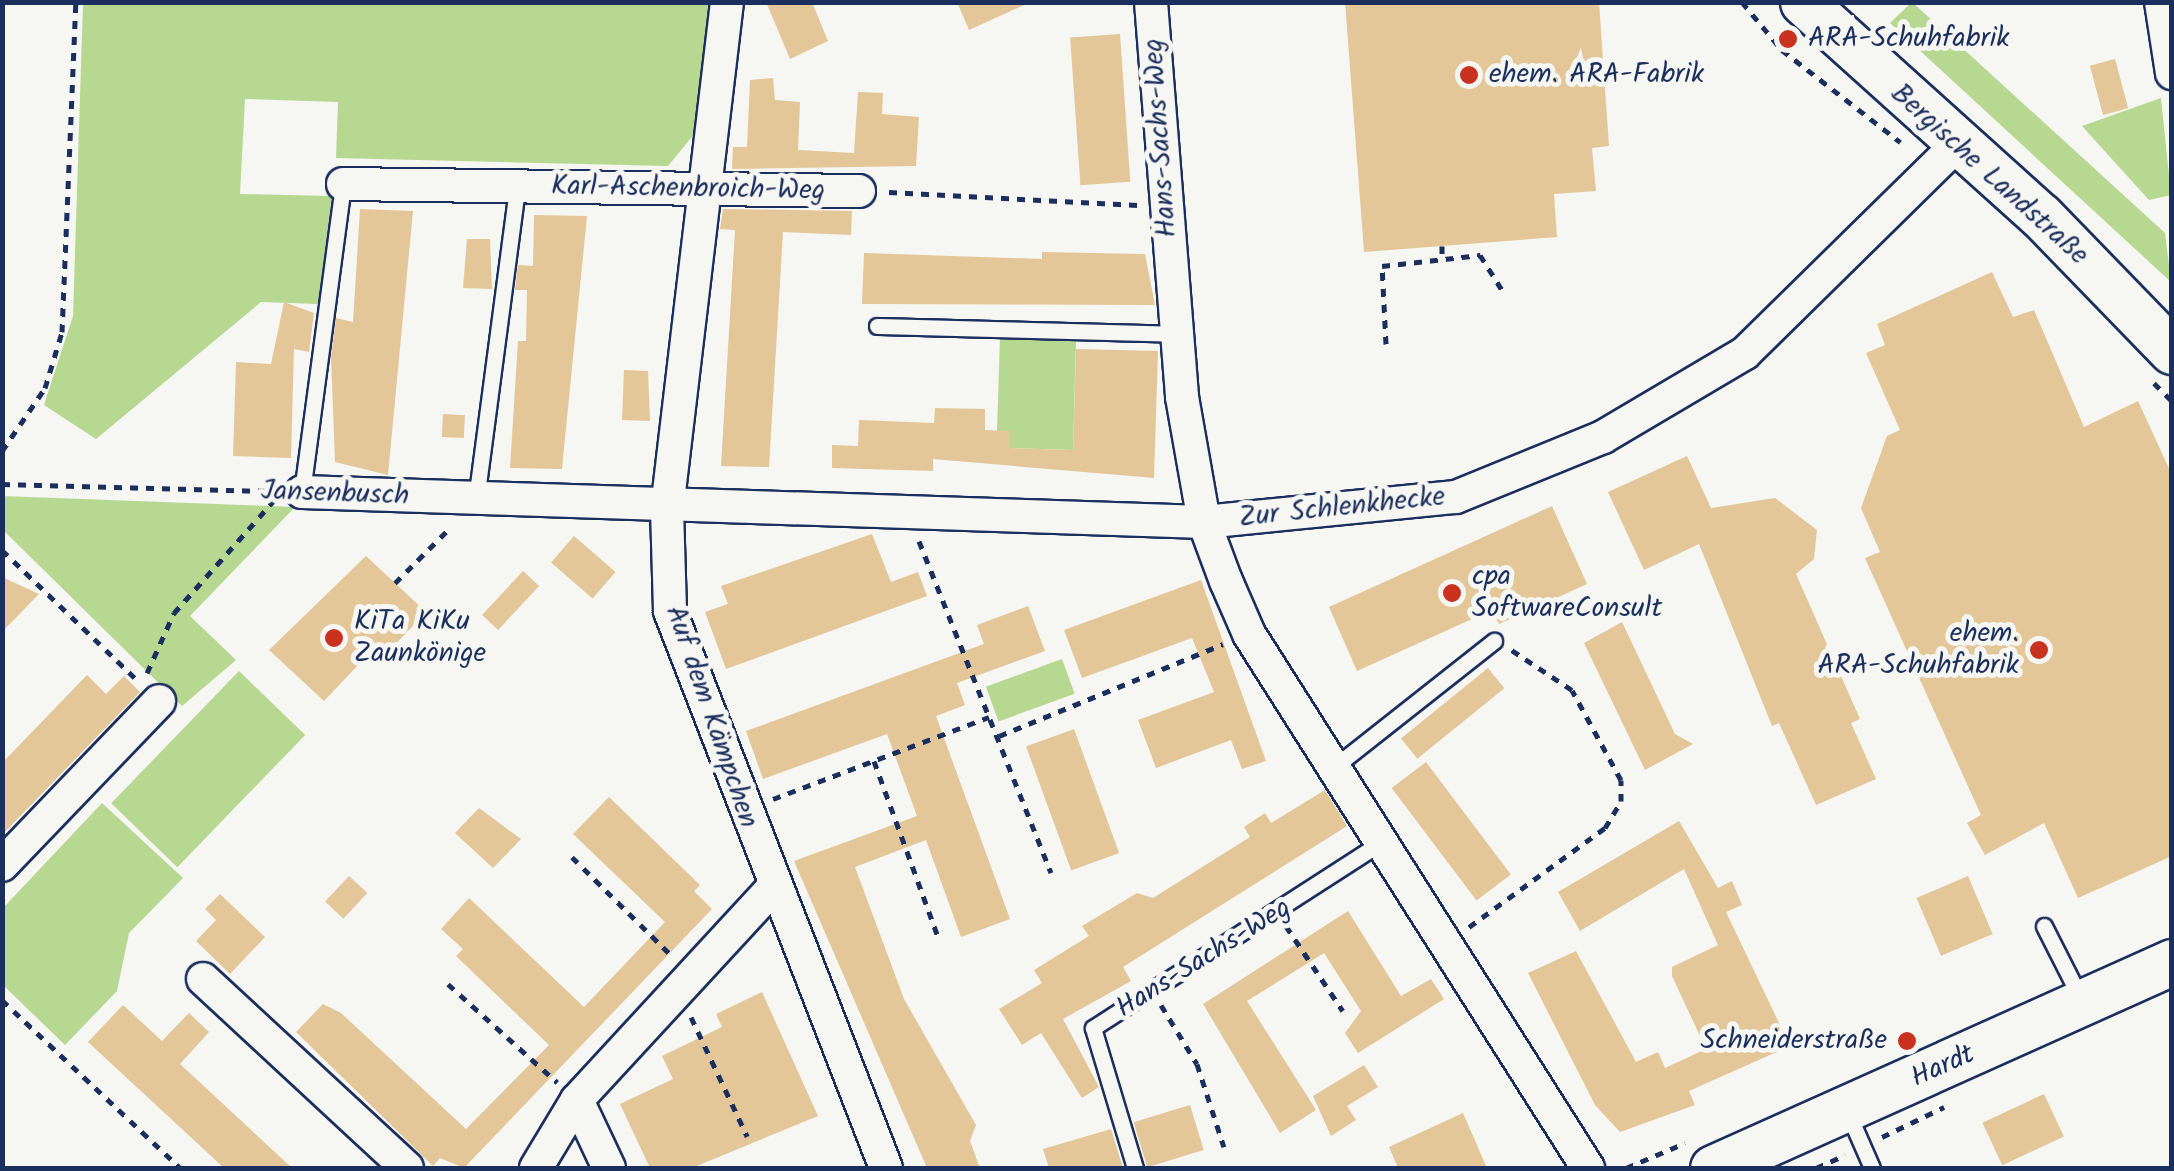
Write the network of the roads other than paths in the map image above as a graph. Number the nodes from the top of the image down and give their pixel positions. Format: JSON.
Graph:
{"nodes":[{"id":1,"x":727,"y":2,"type":"edge"},
{"id":2,"x":1150,"y":2,"type":"edge"},
{"id":3,"x":1803,"y":2,"type":"edge"},
{"id":4,"x":2161,"y":2,"type":"edge"},
{"id":5,"x":2172,"y":73,"type":"edge"},
{"id":6,"x":1945,"y":156,"type":"junction"},
{"id":7,"x":343,"y":184,"type":"joint"},
{"id":8,"x":517,"y":187,"type":"junction"},
{"id":9,"x":859,"y":191,"type":"road end"},
{"id":10,"x":702,"y":192,"type":"junction"},
{"id":11,"x":877,"y":326,"type":"dead end"},
{"id":12,"x":1176,"y":334,"type":"junction"},
{"id":13,"x":2158,"y":362,"type":"edge"},
{"id":14,"x":291,"y":492,"type":"joint"},
{"id":15,"x":476,"y":500,"type":"junction"},
{"id":16,"x":667,"y":509,"type":"junction"},
{"id":17,"x":1204,"y":522,"type":"junction"},
{"id":18,"x":1494,"y":641,"type":"road end"},
{"id":19,"x":151,"y":693,"type":"road end"},
{"id":20,"x":1338,"y":764,"type":"junction"},
{"id":21,"x":1386,"y":840,"type":"junction"},
{"id":22,"x":2,"y":865,"type":"edge"},
{"id":23,"x":772,"y":889,"type":"junction"},
{"id":24,"x":2044,"y":926,"type":"dead end"},
{"id":25,"x":2172,"y":962,"type":"edge"},
{"id":26,"x":203,"y":979,"type":"dead end"},
{"id":27,"x":2083,"y":1003,"type":"junction"},
{"id":28,"x":577,"y":1100,"type":"junction"},
{"id":29,"x":1848,"y":1111,"type":"junction"},
{"id":30,"x":406,"y":1168,"type":"edge"},
{"id":31,"x":536,"y":1168,"type":"edge"},
{"id":32,"x":609,"y":1168,"type":"edge"},
{"id":33,"x":886,"y":1168,"type":"edge"},
{"id":34,"x":1135,"y":1168,"type":"edge"},
{"id":35,"x":1588,"y":1168,"type":"edge"},
{"id":36,"x":1713,"y":1168,"type":"edge"},
{"id":37,"x":1872,"y":1168,"type":"edge"}],
"edges":[{"from":1,"to":10,"type":"street","name":"Auf dem Kämpchen"},
{"from":2,"to":12,"type":"street","name":"Hans-Sachs-Weg"},
{"from":3,"to":6,"type":"main road","name":"Bergische Landstraße"},
{"from":4,"to":5,"type":"street"},
{"from":6,"to":13,"type":"main road","name":"Bergische Landstraße"},
{"from":6,"to":17,"type":"street","name":"Zur Schlenkhecke"},
{"from":7,"to":8,"type":"street","name":"Karl-Aschenbroich-Weg"},
{"from":7,"to":14,"type":"lane","name":"Karl-Aschenbroich-Weg"},
{"from":8,"to":10,"type":"street","name":"Karl-Aschenbroich-Weg"},
{"from":8,"to":15,"type":"lane","name":"Karl-Aschenbroich-Weg"},
{"from":9,"to":10,"type":"street","name":"Karl-Aschenbroich-Weg"},
{"from":10,"to":16,"type":"street","name":"Auf dem Kämpchen"},
{"from":11,"to":12,"type":"lane"},
{"from":12,"to":17,"type":"street","name":"Hans-Sachs-Weg"},
{"from":14,"to":15,"type":"street","name":"Jansenbusch"},
{"from":15,"to":16,"type":"street","name":"Jansenbusch"},
{"from":16,"to":17,"type":"street","name":"Zur Schlenkhecke"},
{"from":16,"to":23,"type":"street","name":"Auf dem Kämpchen"},
{"from":17,"to":20,"type":"street","name":"Hans-Sachs-Weg"},
{"from":18,"to":20,"type":"lane"},
{"from":19,"to":22,"type":"street"},
{"from":20,"to":21,"type":"street","name":"Hans-Sachs-Weg"},
{"from":21,"to":34,"type":"lane","name":"Hans-Sachs-Weg"},
{"from":21,"to":35,"type":"street","name":"Hans-Sachs-Weg"},
{"from":23,"to":28,"type":"street"},
{"from":23,"to":33,"type":"street","name":"Auf dem Kämpchen"},
{"from":24,"to":27,"type":"lane"},
{"from":25,"to":27,"type":"main road","name":"Hardt"},
{"from":26,"to":30,"type":"street"},
{"from":27,"to":29,"type":"main road","name":"Hardt"},
{"from":28,"to":31,"type":"street"},
{"from":28,"to":32,"type":"street"},
{"from":29,"to":36,"type":"main road","name":"Hardt"},
{"from":29,"to":37,"type":"lane"}]}
